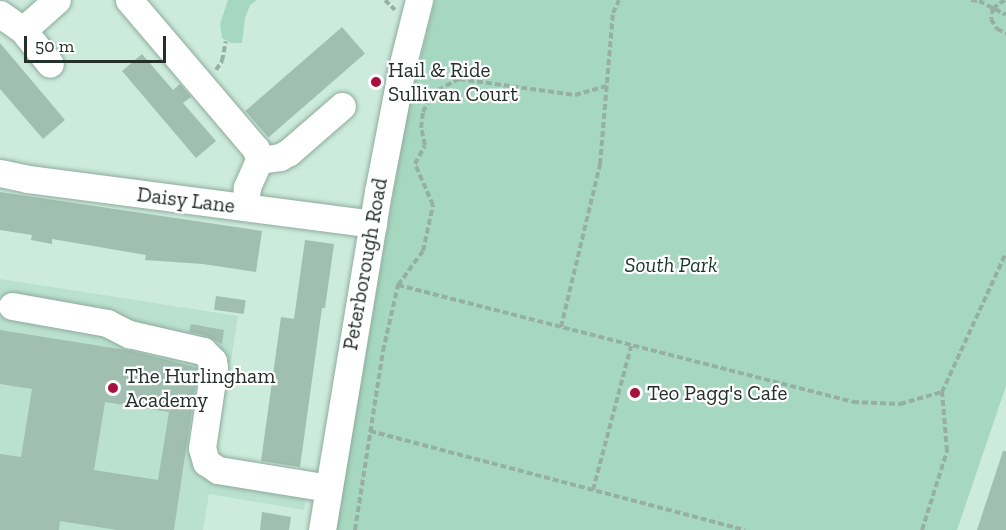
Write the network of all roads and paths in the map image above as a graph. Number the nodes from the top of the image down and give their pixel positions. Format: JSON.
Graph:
{"nodes":[{"id":1,"x":57,"y":0,"type":"edge"},
{"id":2,"x":129,"y":0,"type":"edge"},
{"id":3,"x":419,"y":0,"type":"edge"},
{"id":4,"x":619,"y":0,"type":"edge"},
{"id":5,"x":971,"y":0,"type":"edge"},
{"id":6,"x":1005,"y":0,"type":"edge"},
{"id":7,"x":993,"y":8,"type":"junction"},
{"id":8,"x":0,"y":14,"type":"edge"},
{"id":9,"x":1006,"y":15,"type":"edge"},
{"id":10,"x":23,"y":30,"type":"junction"},
{"id":11,"x":1006,"y":33,"type":"edge"},
{"id":12,"x":226,"y":41,"type":"dead end"},
{"id":13,"x":50,"y":64,"type":"dead end"},
{"id":14,"x":201,"y":82,"type":"junction"},
{"id":15,"x":607,"y":86,"type":"junction"},
{"id":16,"x":342,"y":106,"type":"dead end"},
{"id":17,"x":259,"y":160,"type":"junction"},
{"id":18,"x":0,"y":173,"type":"edge"},
{"id":19,"x":245,"y":207,"type":"junction"},
{"id":20,"x":373,"y":224,"type":"junction"},
{"id":21,"x":1006,"y":253,"type":"edge"},
{"id":22,"x":398,"y":285,"type":"junction"},
{"id":23,"x":12,"y":306,"type":"dead end"},
{"id":24,"x":561,"y":327,"type":"junction"},
{"id":25,"x":631,"y":346,"type":"junction"},
{"id":26,"x":942,"y":392,"type":"junction"},
{"id":27,"x":370,"y":432,"type":"junction"},
{"id":28,"x":329,"y":488,"type":"junction"},
{"id":29,"x":593,"y":490,"type":"junction"},
{"id":30,"x":322,"y":530,"type":"edge"},
{"id":31,"x":355,"y":530,"type":"edge"},
{"id":32,"x":745,"y":530,"type":"edge"},
{"id":33,"x":922,"y":530,"type":"edge"}],
"edges":[{"from":1,"to":10,"type":"street"},
{"from":2,"to":14,"type":"street"},
{"from":3,"to":20,"type":"street","name":"Peterborough Road"},
{"from":4,"to":15,"type":"path"},
{"from":5,"to":7,"type":"path"},
{"from":6,"to":7,"type":"path"},
{"from":7,"to":9,"type":"path"},
{"from":7,"to":11,"type":"path"},
{"from":8,"to":10,"type":"street"},
{"from":10,"to":13,"type":"street"},
{"from":12,"to":14,"type":"path"},
{"from":14,"to":17,"type":"street"},
{"from":15,"to":22,"type":"path"},
{"from":15,"to":24,"type":"path"},
{"from":16,"to":17,"type":"street"},
{"from":17,"to":19,"type":"street"},
{"from":18,"to":19,"type":"street","name":"Daisy Lane"},
{"from":19,"to":20,"type":"street","name":"Daisy Lane"},
{"from":20,"to":28,"type":"street","name":"Peterborough Road"},
{"from":21,"to":26,"type":"path"},
{"from":22,"to":24,"type":"path"},
{"from":22,"to":27,"type":"path"},
{"from":23,"to":28,"type":"street"},
{"from":24,"to":25,"type":"path"},
{"from":25,"to":26,"type":"path"},
{"from":25,"to":29,"type":"path"},
{"from":26,"to":33,"type":"path"},
{"from":27,"to":29,"type":"path"},
{"from":27,"to":31,"type":"path"},
{"from":28,"to":30,"type":"street","name":"Peterborough Road"},
{"from":29,"to":32,"type":"path"}]}
